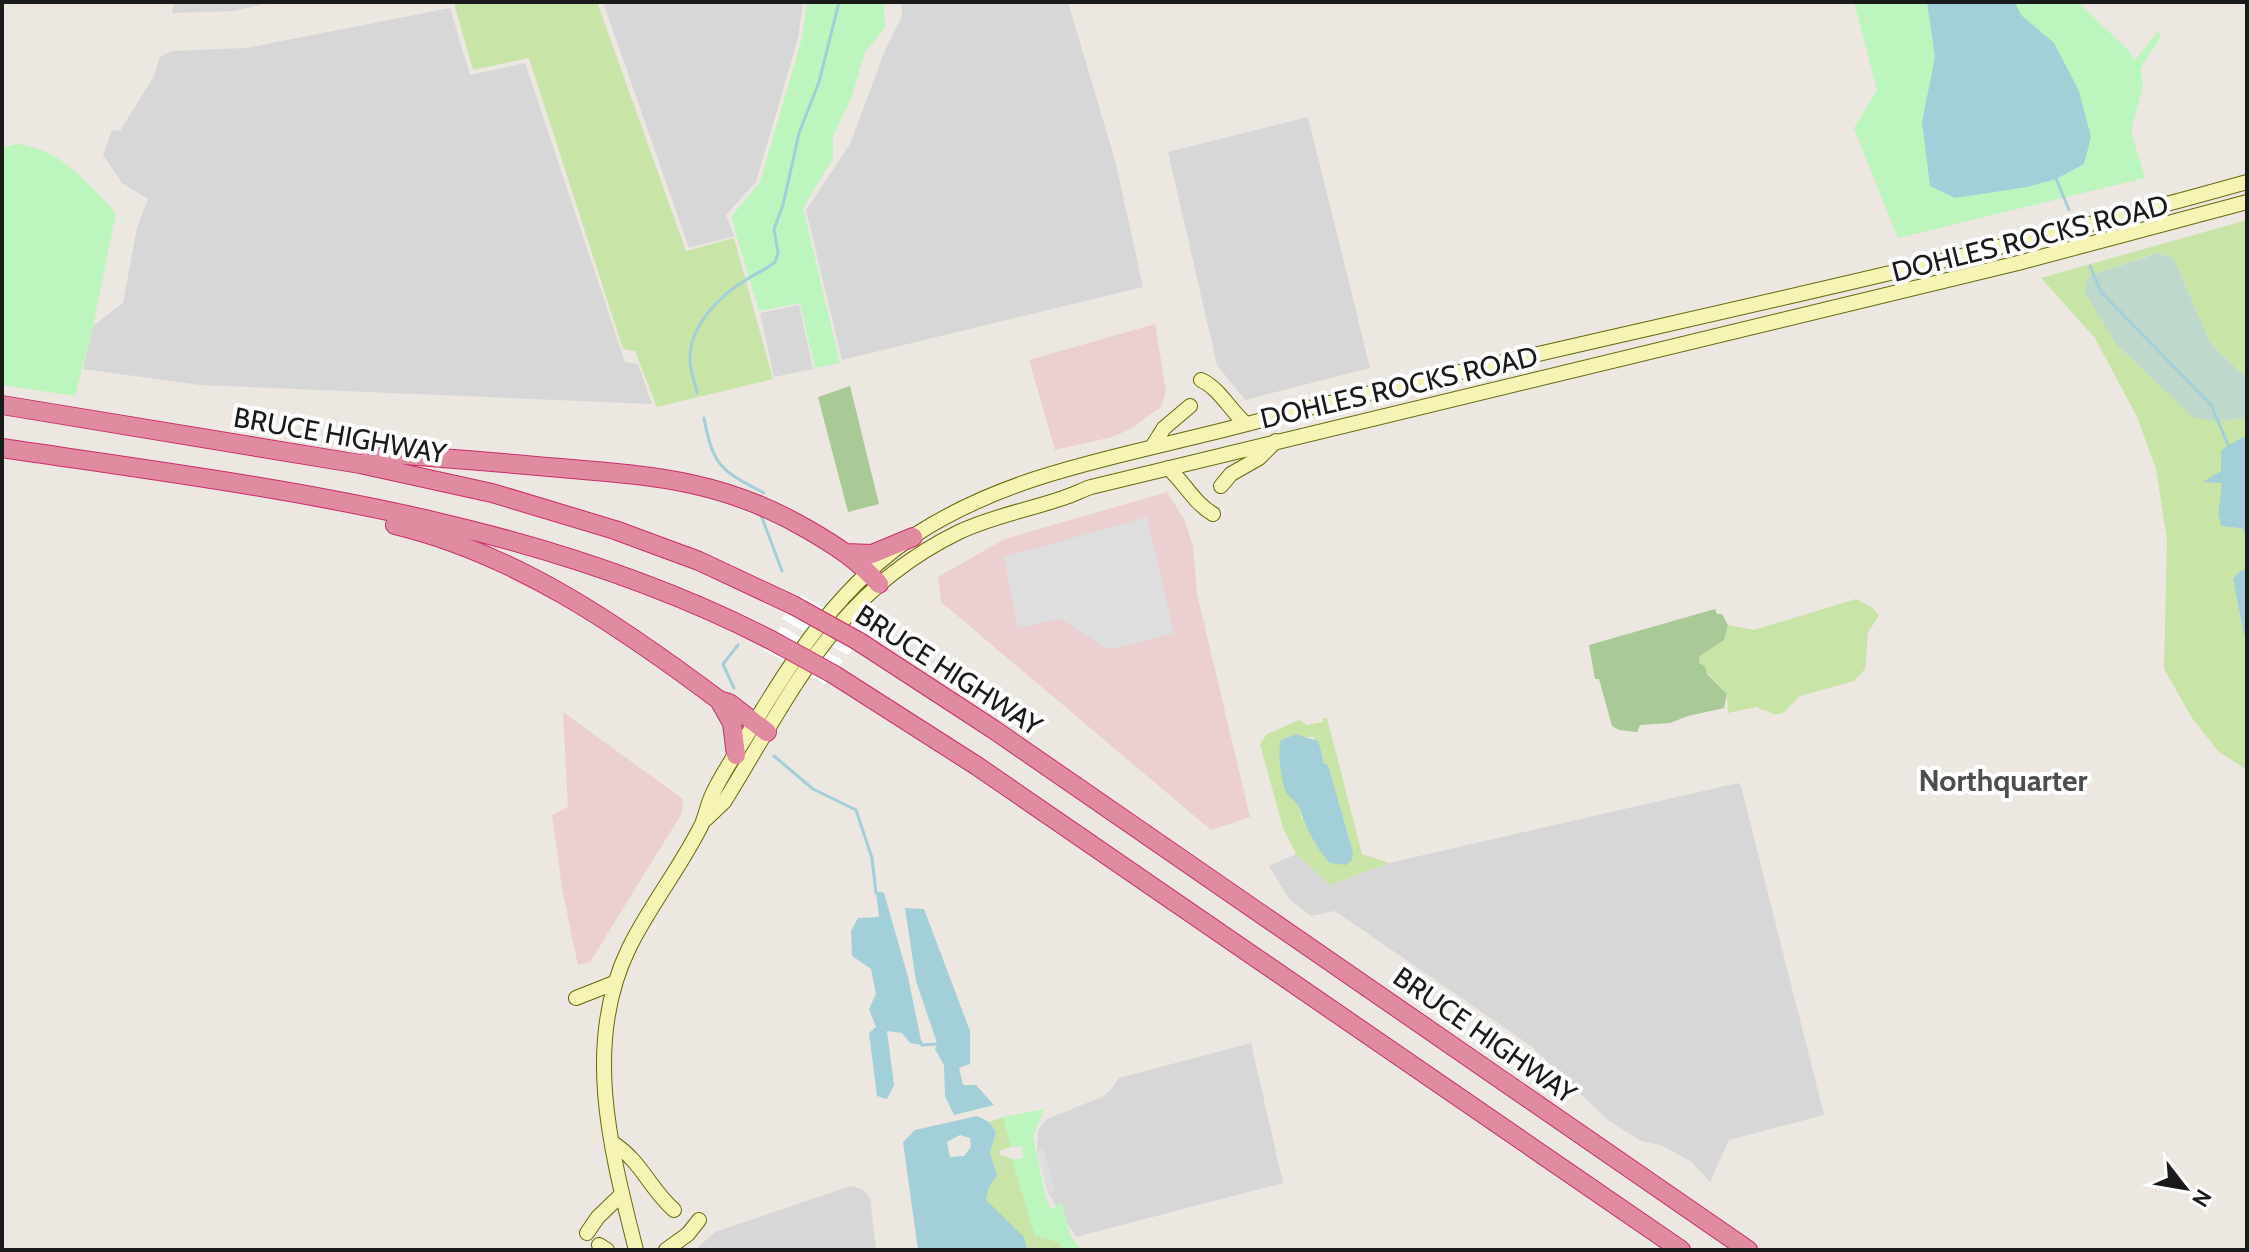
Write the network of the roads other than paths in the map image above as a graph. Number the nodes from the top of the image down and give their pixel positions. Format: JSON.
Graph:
{"nodes":[{"id":1,"x":2247,"y":182,"type":"edge"},
{"id":2,"x":2247,"y":202,"type":"edge"},
{"id":3,"x":1201,"y":380,"type":"dead end"},
{"id":4,"x":2,"y":405,"type":"edge"},
{"id":5,"x":1190,"y":406,"type":"dead end"},
{"id":6,"x":1245,"y":423,"type":"junction"},
{"id":7,"x":1276,"y":441,"type":"junction"},
{"id":8,"x":1152,"y":447,"type":"junction"},
{"id":9,"x":2,"y":448,"type":"edge"},
{"id":10,"x":360,"y":464,"type":"junction"},
{"id":11,"x":1168,"y":468,"type":"junction"},
{"id":12,"x":1221,"y":486,"type":"dead end"},
{"id":13,"x":286,"y":490,"type":"junction"},
{"id":14,"x":1213,"y":514,"type":"dead end"},
{"id":15,"x":913,"y":537,"type":"junction"},
{"id":16,"x":846,"y":553,"type":"junction"},
{"id":17,"x":874,"y":578,"type":"junction"},
{"id":18,"x":719,"y":700,"type":"junction"},
{"id":19,"x":761,"y":727,"type":"junction"},
{"id":20,"x":736,"y":755,"type":"junction"},
{"id":21,"x":702,"y":823,"type":"junction"},
{"id":22,"x":614,"y":983,"type":"junction"},
{"id":23,"x":576,"y":998,"type":"dead end"},
{"id":24,"x":613,"y":1143,"type":"junction"},
{"id":25,"x":622,"y":1194,"type":"junction"},
{"id":26,"x":674,"y":1210,"type":"dead end"},
{"id":27,"x":699,"y":1220,"type":"dead end"},
{"id":28,"x":587,"y":1233,"type":"dead end"},
{"id":29,"x":636,"y":1250,"type":"edge"},
{"id":30,"x":666,"y":1250,"type":"edge"},
{"id":31,"x":1681,"y":1250,"type":"edge"},
{"id":32,"x":1748,"y":1250,"type":"edge"}],
"edges":[{"from":1,"to":6,"type":"main road","name":"DOHLES ROCKS ROAD"},
{"from":2,"to":7,"type":"main road","name":"DOHLES ROCKS ROAD"},
{"from":3,"to":6,"type":"main road"},
{"from":4,"to":10,"type":"highway","name":"BRUCE HIGHWAY"},
{"from":5,"to":8,"type":"main road"},
{"from":6,"to":8,"type":"main road","name":"DOHLES ROCKS ROAD"},
{"from":7,"to":11,"type":"main road","name":"DOHLES ROCKS ROAD"},
{"from":7,"to":12,"type":"main road"},
{"from":8,"to":15,"type":"main road","name":"DOHLES ROCKS ROAD"},
{"from":9,"to":13,"type":"highway"},
{"from":10,"to":16,"type":"highway"},
{"from":10,"to":32,"type":"highway","name":"BRUCE HIGHWAY","bridge":true},
{"from":11,"to":14,"type":"main road"},
{"from":11,"to":17,"type":"main road","name":"DOHLES ROCKS ROAD"},
{"from":13,"to":18,"type":"highway"},
{"from":13,"to":31,"type":"highway","bridge":true},
{"from":15,"to":16,"type":"highway"},
{"from":15,"to":17,"type":"main road","name":"DOHLES ROCKS ROAD"},
{"from":16,"to":17,"type":"highway"},
{"from":17,"to":19,"type":"main road","name":"DOHLES ROCKS ROAD"},
{"from":18,"to":19,"type":"highway"},
{"from":18,"to":20,"type":"highway"},
{"from":19,"to":20,"type":"main road","name":"DOHLES ROCKS ROAD"},
{"from":19,"to":21,"type":"main road","name":"DOHLES ROCKS ROAD"},
{"from":20,"to":21,"type":"main road","name":"DOHLES ROCKS ROAD"},
{"from":21,"to":22,"type":"main road","name":"DOHLES ROCKS ROAD"},
{"from":22,"to":23,"type":"main road"},
{"from":22,"to":24,"type":"main road","name":"DOHLES ROCKS ROAD"},
{"from":24,"to":25,"type":"main road","name":"DOHLES ROCKS ROAD"},
{"from":24,"to":26,"type":"main road"},
{"from":25,"to":28,"type":"main road"},
{"from":25,"to":29,"type":"main road","name":"DOHLES ROCKS ROAD"},
{"from":27,"to":30,"type":"main road"}]}
